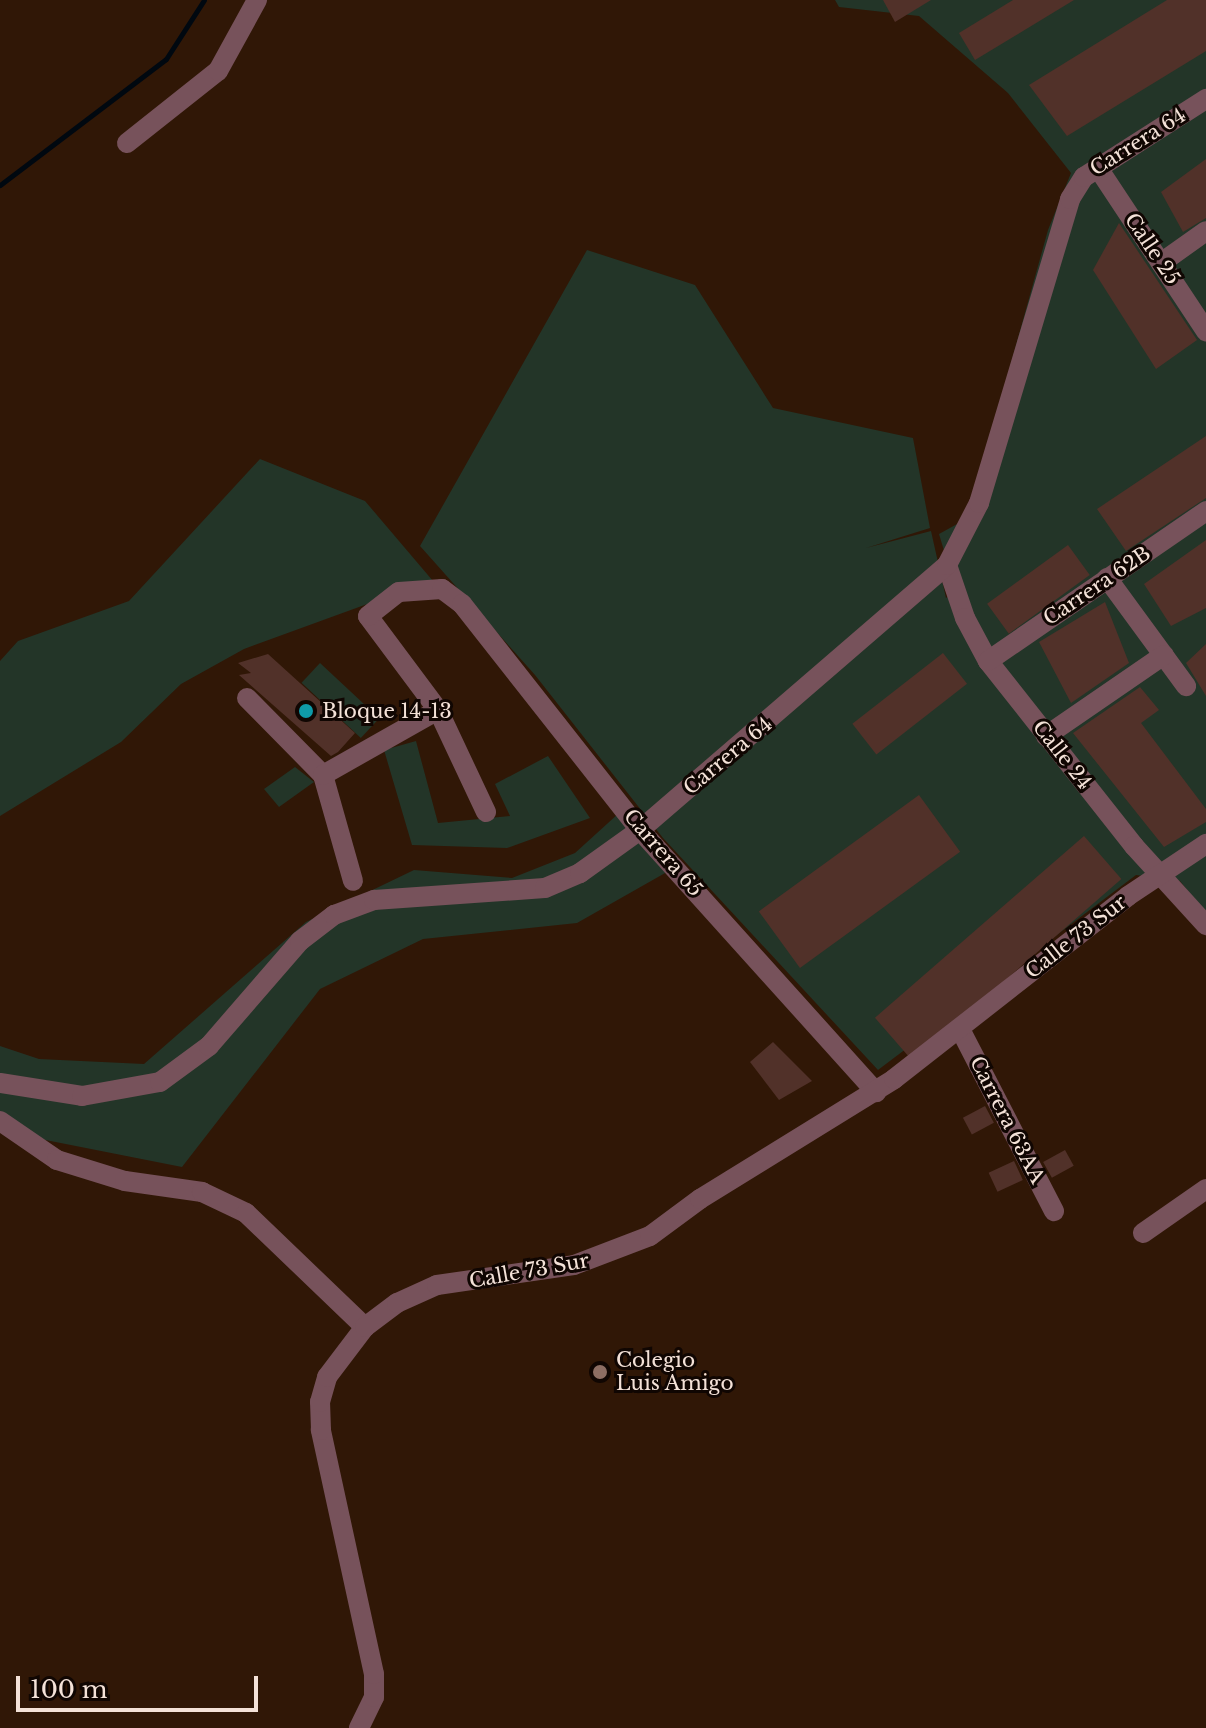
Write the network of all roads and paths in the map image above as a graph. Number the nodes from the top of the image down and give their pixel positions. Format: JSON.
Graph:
{"nodes":[{"id":1,"x":257,"y":0,"type":"edge"},
{"id":2,"x":1206,"y":99,"type":"edge"},
{"id":3,"x":127,"y":143,"type":"dead end"},
{"id":4,"x":1098,"y":168,"type":"junction"},
{"id":5,"x":1206,"y":231,"type":"edge"},
{"id":6,"x":1161,"y":263,"type":"junction"},
{"id":7,"x":1206,"y":331,"type":"edge"},
{"id":8,"x":1206,"y":511,"type":"edge"},
{"id":9,"x":947,"y":565,"type":"junction"},
{"id":10,"x":1107,"y":578,"type":"junction"},
{"id":11,"x":1164,"y":655,"type":"junction"},
{"id":12,"x":988,"y":661,"type":"junction"},
{"id":13,"x":1186,"y":686,"type":"dead end"},
{"id":14,"x":247,"y":698,"type":"dead end"},
{"id":15,"x":438,"y":710,"type":"junction"},
{"id":16,"x":1046,"y":736,"type":"junction"},
{"id":17,"x":323,"y":775,"type":"junction"},
{"id":18,"x":486,"y":812,"type":"dead end"},
{"id":19,"x":640,"y":830,"type":"junction"},
{"id":20,"x":1206,"y":844,"type":"edge"},
{"id":21,"x":1159,"y":873,"type":"junction"},
{"id":22,"x":353,"y":881,"type":"dead end"},
{"id":23,"x":1206,"y":925,"type":"edge"},
{"id":24,"x":960,"y":1029,"type":"junction"},
{"id":25,"x":0,"y":1083,"type":"edge"},
{"id":26,"x":876,"y":1092,"type":"junction"},
{"id":27,"x":0,"y":1121,"type":"edge"},
{"id":28,"x":1206,"y":1189,"type":"edge"},
{"id":29,"x":1054,"y":1211,"type":"dead end"},
{"id":30,"x":1143,"y":1233,"type":"dead end"},
{"id":31,"x":365,"y":1327,"type":"junction"},
{"id":32,"x":359,"y":1728,"type":"edge"}],
"edges":[{"from":1,"to":3,"type":"street"},
{"from":2,"to":4,"type":"street","name":"Carrera 64"},
{"from":4,"to":6,"type":"street","name":"Calle 25"},
{"from":4,"to":9,"type":"street","name":"Carrera 64"},
{"from":5,"to":6,"type":"street"},
{"from":6,"to":7,"type":"street","name":"Calle 25"},
{"from":8,"to":10,"type":"street","name":"Carrera 62B"},
{"from":9,"to":12,"type":"street","name":"Calle 24"},
{"from":9,"to":19,"type":"street","name":"Carrera 64"},
{"from":10,"to":11,"type":"street"},
{"from":10,"to":12,"type":"street","name":"Carrera 62B"},
{"from":11,"to":13,"type":"street"},
{"from":11,"to":16,"type":"street"},
{"from":12,"to":16,"type":"street","name":"Calle 24"},
{"from":14,"to":17,"type":"street"},
{"from":15,"to":17,"type":"street"},
{"from":15,"to":18,"type":"street"},
{"from":15,"to":19,"type":"street","name":"Carrera 65"},
{"from":16,"to":21,"type":"street","name":"Calle 24"},
{"from":17,"to":22,"type":"street"},
{"from":19,"to":25,"type":"street","name":"Carrera 64"},
{"from":19,"to":26,"type":"street","name":"Carrera 65"},
{"from":20,"to":21,"type":"street","name":"Calle 73 Sur"},
{"from":21,"to":23,"type":"street","name":"Calle 24"},
{"from":21,"to":24,"type":"street","name":"Calle 73 Sur"},
{"from":24,"to":26,"type":"street","name":"Calle 73 Sur"},
{"from":24,"to":29,"type":"street","name":"Carrera 63AA"},
{"from":26,"to":31,"type":"street","name":"Calle 73 Sur"},
{"from":27,"to":31,"type":"street"},
{"from":28,"to":30,"type":"street"},
{"from":31,"to":32,"type":"street","name":"Calle 73 Sur"}]}
